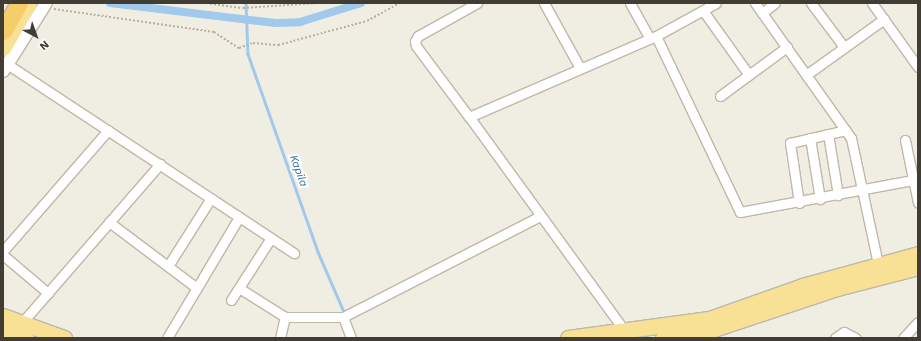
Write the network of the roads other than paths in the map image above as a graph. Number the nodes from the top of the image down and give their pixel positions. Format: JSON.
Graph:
{"nodes":[{"id":1,"x":6,"y":3,"type":"edge"},
{"id":2,"x":19,"y":3,"type":"edge"},
{"id":3,"x":477,"y":3,"type":"edge"},
{"id":4,"x":544,"y":3,"type":"edge"},
{"id":5,"x":630,"y":3,"type":"edge"},
{"id":6,"x":716,"y":3,"type":"edge"},
{"id":7,"x":755,"y":3,"type":"edge"},
{"id":8,"x":775,"y":3,"type":"edge"},
{"id":9,"x":811,"y":3,"type":"edge"},
{"id":10,"x":872,"y":3,"type":"edge"},
{"id":11,"x":40,"y":4,"type":"edge"},
{"id":12,"x":3,"y":8,"type":"edge"},
{"id":13,"x":704,"y":12,"type":"junction"},
{"id":14,"x":762,"y":13,"type":"junction"},
{"id":15,"x":884,"y":19,"type":"junction"},
{"id":16,"x":3,"y":31,"type":"edge"},
{"id":17,"x":653,"y":38,"type":"junction"},
{"id":18,"x":786,"y":47,"type":"junction"},
{"id":19,"x":844,"y":47,"type":"junction"},
{"id":20,"x":3,"y":48,"type":"edge"},
{"id":21,"x":5,"y":67,"type":"edge"},
{"id":22,"x":918,"y":67,"type":"edge"},
{"id":23,"x":580,"y":68,"type":"junction"},
{"id":24,"x":749,"y":75,"type":"junction"},
{"id":25,"x":806,"y":75,"type":"junction"},
{"id":26,"x":720,"y":96,"type":"dead end"},
{"id":27,"x":469,"y":117,"type":"junction"},
{"id":28,"x":108,"y":130,"type":"junction"},
{"id":29,"x":846,"y":130,"type":"junction"},
{"id":30,"x":828,"y":134,"type":"junction"},
{"id":31,"x":810,"y":138,"type":"junction"},
{"id":32,"x":905,"y":140,"type":"dead end"},
{"id":33,"x":160,"y":164,"type":"junction"},
{"id":34,"x":916,"y":179,"type":"edge"},
{"id":35,"x":863,"y":190,"type":"junction"},
{"id":36,"x":838,"y":195,"type":"junction"},
{"id":37,"x":211,"y":198,"type":"junction"},
{"id":38,"x":820,"y":198,"type":"junction"},
{"id":39,"x":799,"y":203,"type":"junction"},
{"id":40,"x":918,"y":203,"type":"edge"},
{"id":41,"x":540,"y":216,"type":"junction"},
{"id":42,"x":239,"y":217,"type":"junction"},
{"id":43,"x":109,"y":222,"type":"junction"},
{"id":44,"x":270,"y":238,"type":"junction"},
{"id":45,"x":3,"y":251,"type":"edge"},
{"id":46,"x":294,"y":253,"type":"dead end"},
{"id":47,"x":918,"y":254,"type":"edge"},
{"id":48,"x":3,"y":255,"type":"edge"},
{"id":49,"x":878,"y":264,"type":"junction"},
{"id":50,"x":168,"y":266,"type":"junction"},
{"id":51,"x":918,"y":267,"type":"edge"},
{"id":52,"x":197,"y":288,"type":"junction"},
{"id":53,"x":239,"y":288,"type":"junction"},
{"id":54,"x":48,"y":293,"type":"junction"},
{"id":55,"x":232,"y":300,"type":"dead end"},
{"id":56,"x":3,"y":316,"type":"edge"},
{"id":57,"x":285,"y":317,"type":"junction"},
{"id":58,"x":343,"y":317,"type":"junction"},
{"id":59,"x":918,"y":322,"type":"edge"},
{"id":60,"x":16,"y":332,"type":"edge"},
{"id":61,"x":626,"y":334,"type":"edge"},
{"id":62,"x":64,"y":338,"type":"edge"},
{"id":63,"x":167,"y":338,"type":"edge"},
{"id":64,"x":280,"y":338,"type":"edge"},
{"id":65,"x":351,"y":338,"type":"edge"},
{"id":66,"x":568,"y":338,"type":"edge"},
{"id":67,"x":663,"y":338,"type":"edge"},
{"id":68,"x":835,"y":338,"type":"edge"},
{"id":69,"x":856,"y":338,"type":"edge"},
{"id":70,"x":903,"y":338,"type":"edge"}],
"edges":[{"from":1,"to":12,"type":"highway"},
{"from":2,"to":16,"type":"highway"},
{"from":3,"to":27,"type":"street"},
{"from":4,"to":23,"type":"street"},
{"from":5,"to":17,"type":"street"},
{"from":6,"to":13,"type":"street"},
{"from":7,"to":14,"type":"street"},
{"from":8,"to":14,"type":"street"},
{"from":9,"to":19,"type":"street"},
{"from":10,"to":15,"type":"street"},
{"from":11,"to":20,"type":"main road"},
{"from":11,"to":21,"type":"street"},
{"from":13,"to":17,"type":"street"},
{"from":13,"to":24,"type":"street"},
{"from":14,"to":18,"type":"street"},
{"from":15,"to":19,"type":"street"},
{"from":15,"to":22,"type":"street"},
{"from":17,"to":23,"type":"street"},
{"from":17,"to":39,"type":"street"},
{"from":18,"to":24,"type":"street"},
{"from":18,"to":25,"type":"street"},
{"from":19,"to":25,"type":"street"},
{"from":21,"to":28,"type":"street"},
{"from":23,"to":27,"type":"street"},
{"from":24,"to":26,"type":"street"},
{"from":25,"to":29,"type":"street"},
{"from":27,"to":41,"type":"street"},
{"from":28,"to":33,"type":"street"},
{"from":28,"to":45,"type":"street"},
{"from":29,"to":30,"type":"street"},
{"from":29,"to":35,"type":"street"},
{"from":30,"to":31,"type":"street"},
{"from":30,"to":36,"type":"street"},
{"from":31,"to":38,"type":"street"},
{"from":31,"to":39,"type":"street"},
{"from":32,"to":34,"type":"street"},
{"from":33,"to":37,"type":"street"},
{"from":33,"to":43,"type":"street"},
{"from":34,"to":35,"type":"street"},
{"from":34,"to":40,"type":"street"},
{"from":35,"to":36,"type":"street"},
{"from":35,"to":49,"type":"street"},
{"from":36,"to":38,"type":"street"},
{"from":37,"to":42,"type":"street"},
{"from":37,"to":50,"type":"street"},
{"from":38,"to":39,"type":"street"},
{"from":41,"to":58,"type":"street"},
{"from":41,"to":61,"type":"street"},
{"from":42,"to":44,"type":"street"},
{"from":42,"to":52,"type":"street"},
{"from":43,"to":50,"type":"street"},
{"from":43,"to":54,"type":"street"},
{"from":44,"to":46,"type":"street"},
{"from":44,"to":53,"type":"street"},
{"from":47,"to":49,"type":"main road"},
{"from":48,"to":54,"type":"street"},
{"from":49,"to":61,"type":"main road"},
{"from":50,"to":52,"type":"street"},
{"from":51,"to":67,"type":"main road"},
{"from":52,"to":63,"type":"street"},
{"from":53,"to":55,"type":"street"},
{"from":53,"to":57,"type":"street"},
{"from":54,"to":60,"type":"street"},
{"from":56,"to":60,"type":"main road"},
{"from":57,"to":58,"type":"street"},
{"from":57,"to":64,"type":"street"},
{"from":58,"to":65,"type":"street"},
{"from":59,"to":70,"type":"street"},
{"from":60,"to":62,"type":"main road"},
{"from":61,"to":66,"type":"main road"},
{"from":68,"to":69,"type":"street"}]}
